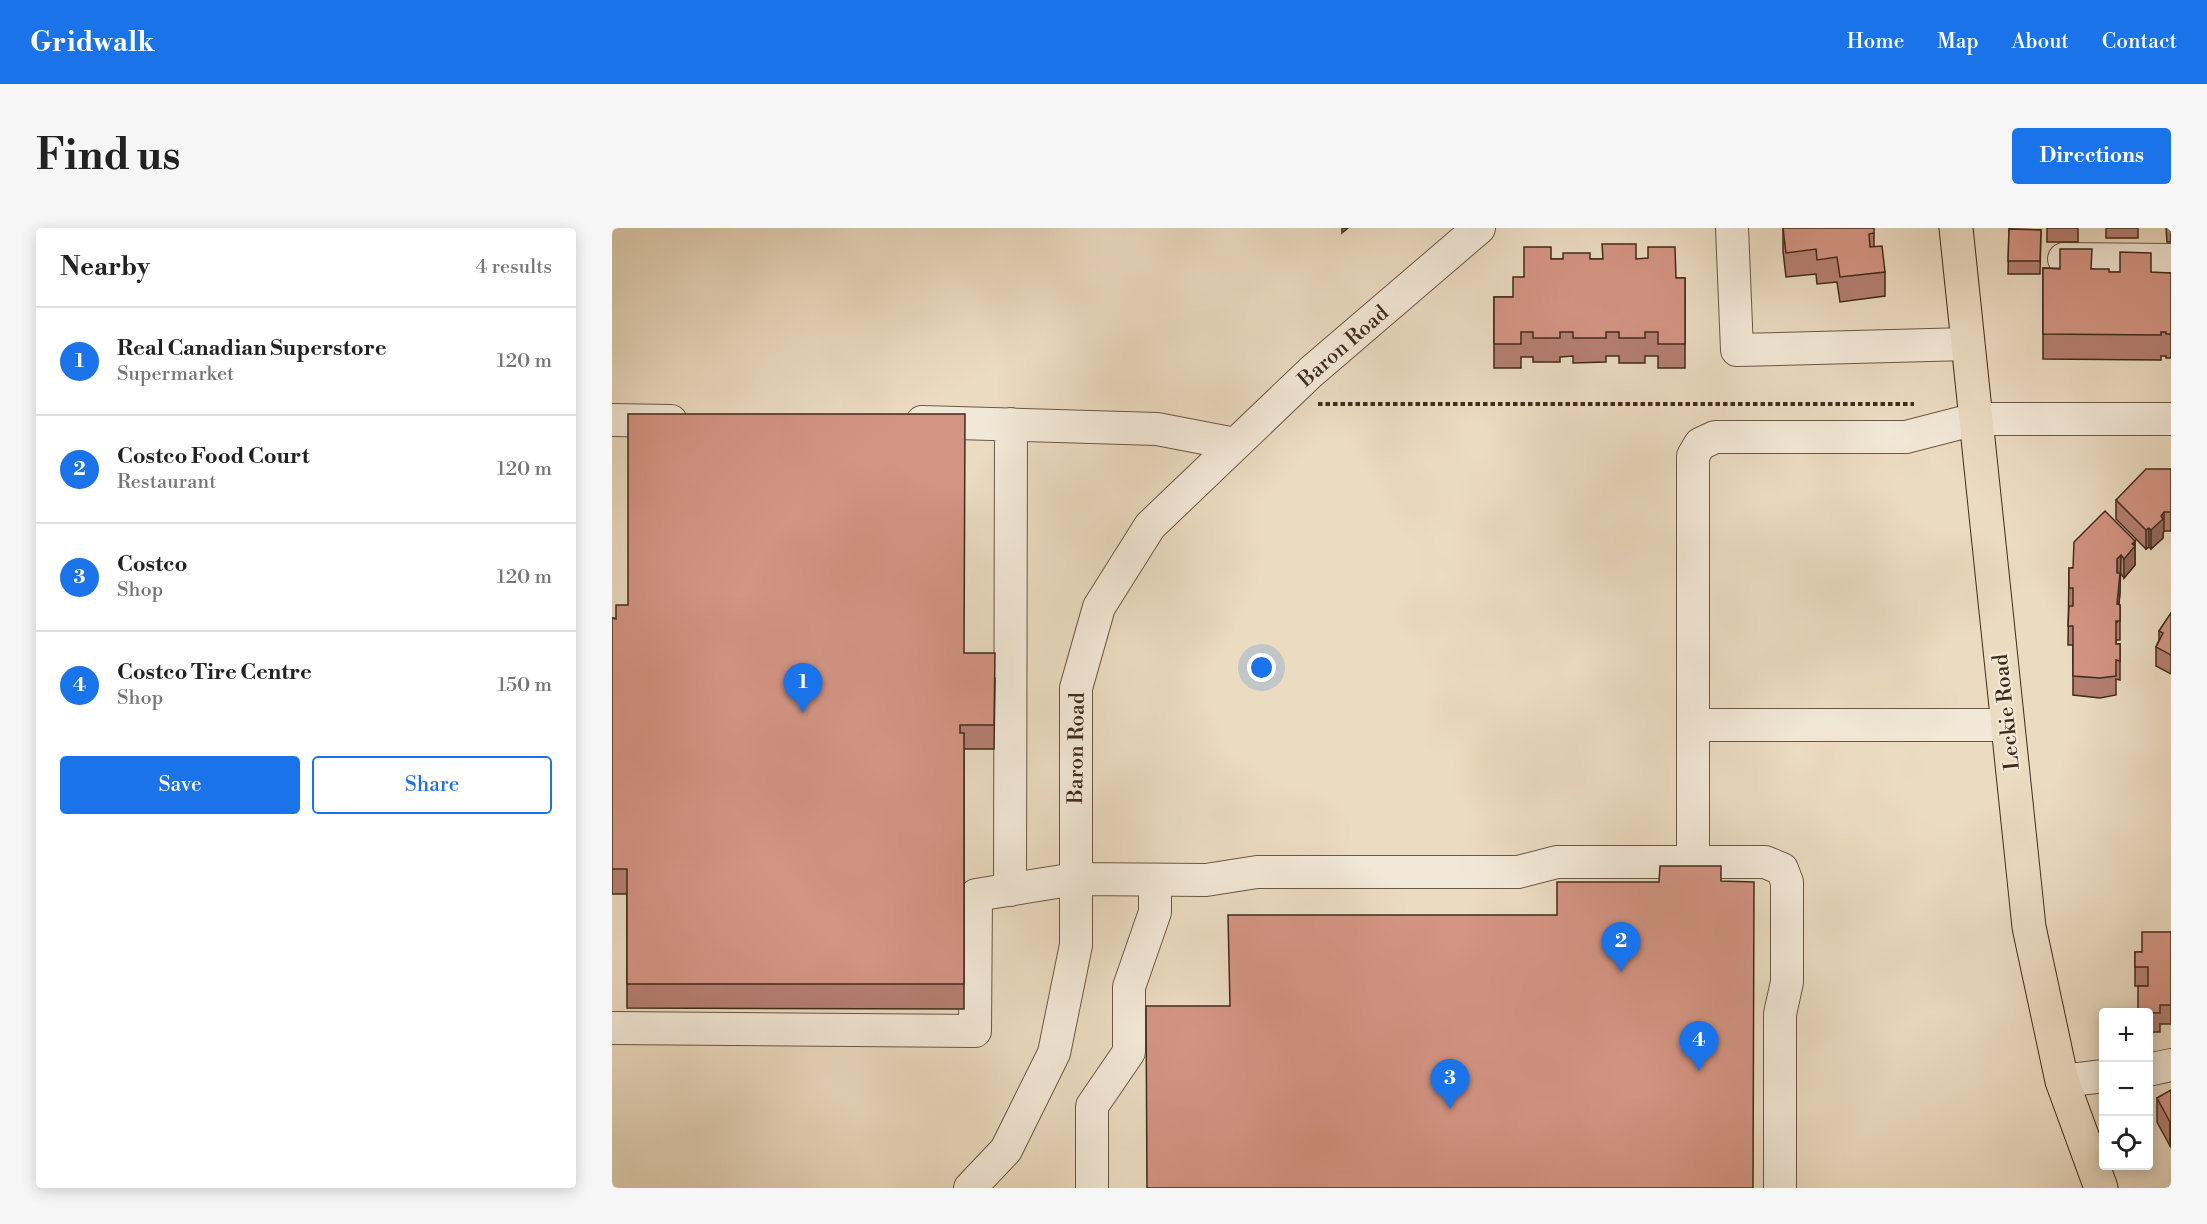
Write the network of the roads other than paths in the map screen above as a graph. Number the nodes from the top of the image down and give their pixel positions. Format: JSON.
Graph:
{"nodes":[{"id":1,"x":1479,"y":228,"type":"edge"},
{"id":2,"x":1732,"y":228,"type":"edge"},
{"id":3,"x":1956,"y":228,"type":"edge"},
{"id":4,"x":2064,"y":259,"type":"edge"},
{"id":5,"x":2171,"y":260,"type":"edge"},
{"id":6,"x":1968,"y":344,"type":"junction"},
{"id":7,"x":1976,"y":419,"type":"junction"},
{"id":8,"x":2171,"y":419,"type":"edge"},
{"id":9,"x":612,"y":420,"type":"edge"},
{"id":10,"x":704,"y":421,"type":"edge"},
{"id":11,"x":893,"y":422,"type":"edge"},
{"id":12,"x":1011,"y":424,"type":"junction"},
{"id":13,"x":1234,"y":444,"type":"junction"},
{"id":14,"x":1693,"y":725,"type":"junction"},
{"id":15,"x":2008,"y":725,"type":"junction"},
{"id":16,"x":1693,"y":862,"type":"junction"},
{"id":17,"x":1075,"y":879,"type":"junction"},
{"id":18,"x":1155,"y":880,"type":"junction"},
{"id":19,"x":1010,"y":890,"type":"junction"},
{"id":20,"x":612,"y":1029,"type":"edge"},
{"id":21,"x":2171,"y":1065,"type":"edge"},
{"id":22,"x":2153,"y":1069,"type":"edge"},
{"id":23,"x":2099,"y":1076,"type":"edge"},
{"id":24,"x":2062,"y":1081,"type":"junction"},
{"id":25,"x":970,"y":1188,"type":"edge"},
{"id":26,"x":1092,"y":1188,"type":"edge"},
{"id":27,"x":1780,"y":1188,"type":"edge"},
{"id":28,"x":2101,"y":1188,"type":"edge"}],
"edges":[{"from":1,"to":13,"type":"street","name":"Baron Road"},
{"from":2,"to":6,"type":"street"},
{"from":3,"to":6,"type":"main road","name":"Leckie Road"},
{"from":4,"to":5,"type":"street"},
{"from":6,"to":7,"type":"main road","name":"Leckie Road"},
{"from":7,"to":8,"type":"street"},
{"from":7,"to":14,"type":"street"},
{"from":7,"to":15,"type":"main road","name":"Leckie Road"},
{"from":9,"to":10,"type":"street"},
{"from":11,"to":12,"type":"street"},
{"from":12,"to":13,"type":"street"},
{"from":12,"to":19,"type":"street"},
{"from":13,"to":17,"type":"street","name":"Baron Road"},
{"from":14,"to":15,"type":"street"},
{"from":14,"to":16,"type":"street"},
{"from":15,"to":24,"type":"main road","name":"Leckie Road"},
{"from":16,"to":18,"type":"street"},
{"from":16,"to":27,"type":"street"},
{"from":17,"to":18,"type":"street"},
{"from":17,"to":19,"type":"street"},
{"from":17,"to":25,"type":"street","name":"Baron Road"},
{"from":18,"to":26,"type":"street"},
{"from":19,"to":20,"type":"street"},
{"from":21,"to":22,"type":"street"},
{"from":23,"to":24,"type":"street"},
{"from":24,"to":28,"type":"main road","name":"Leckie Road"}]}
